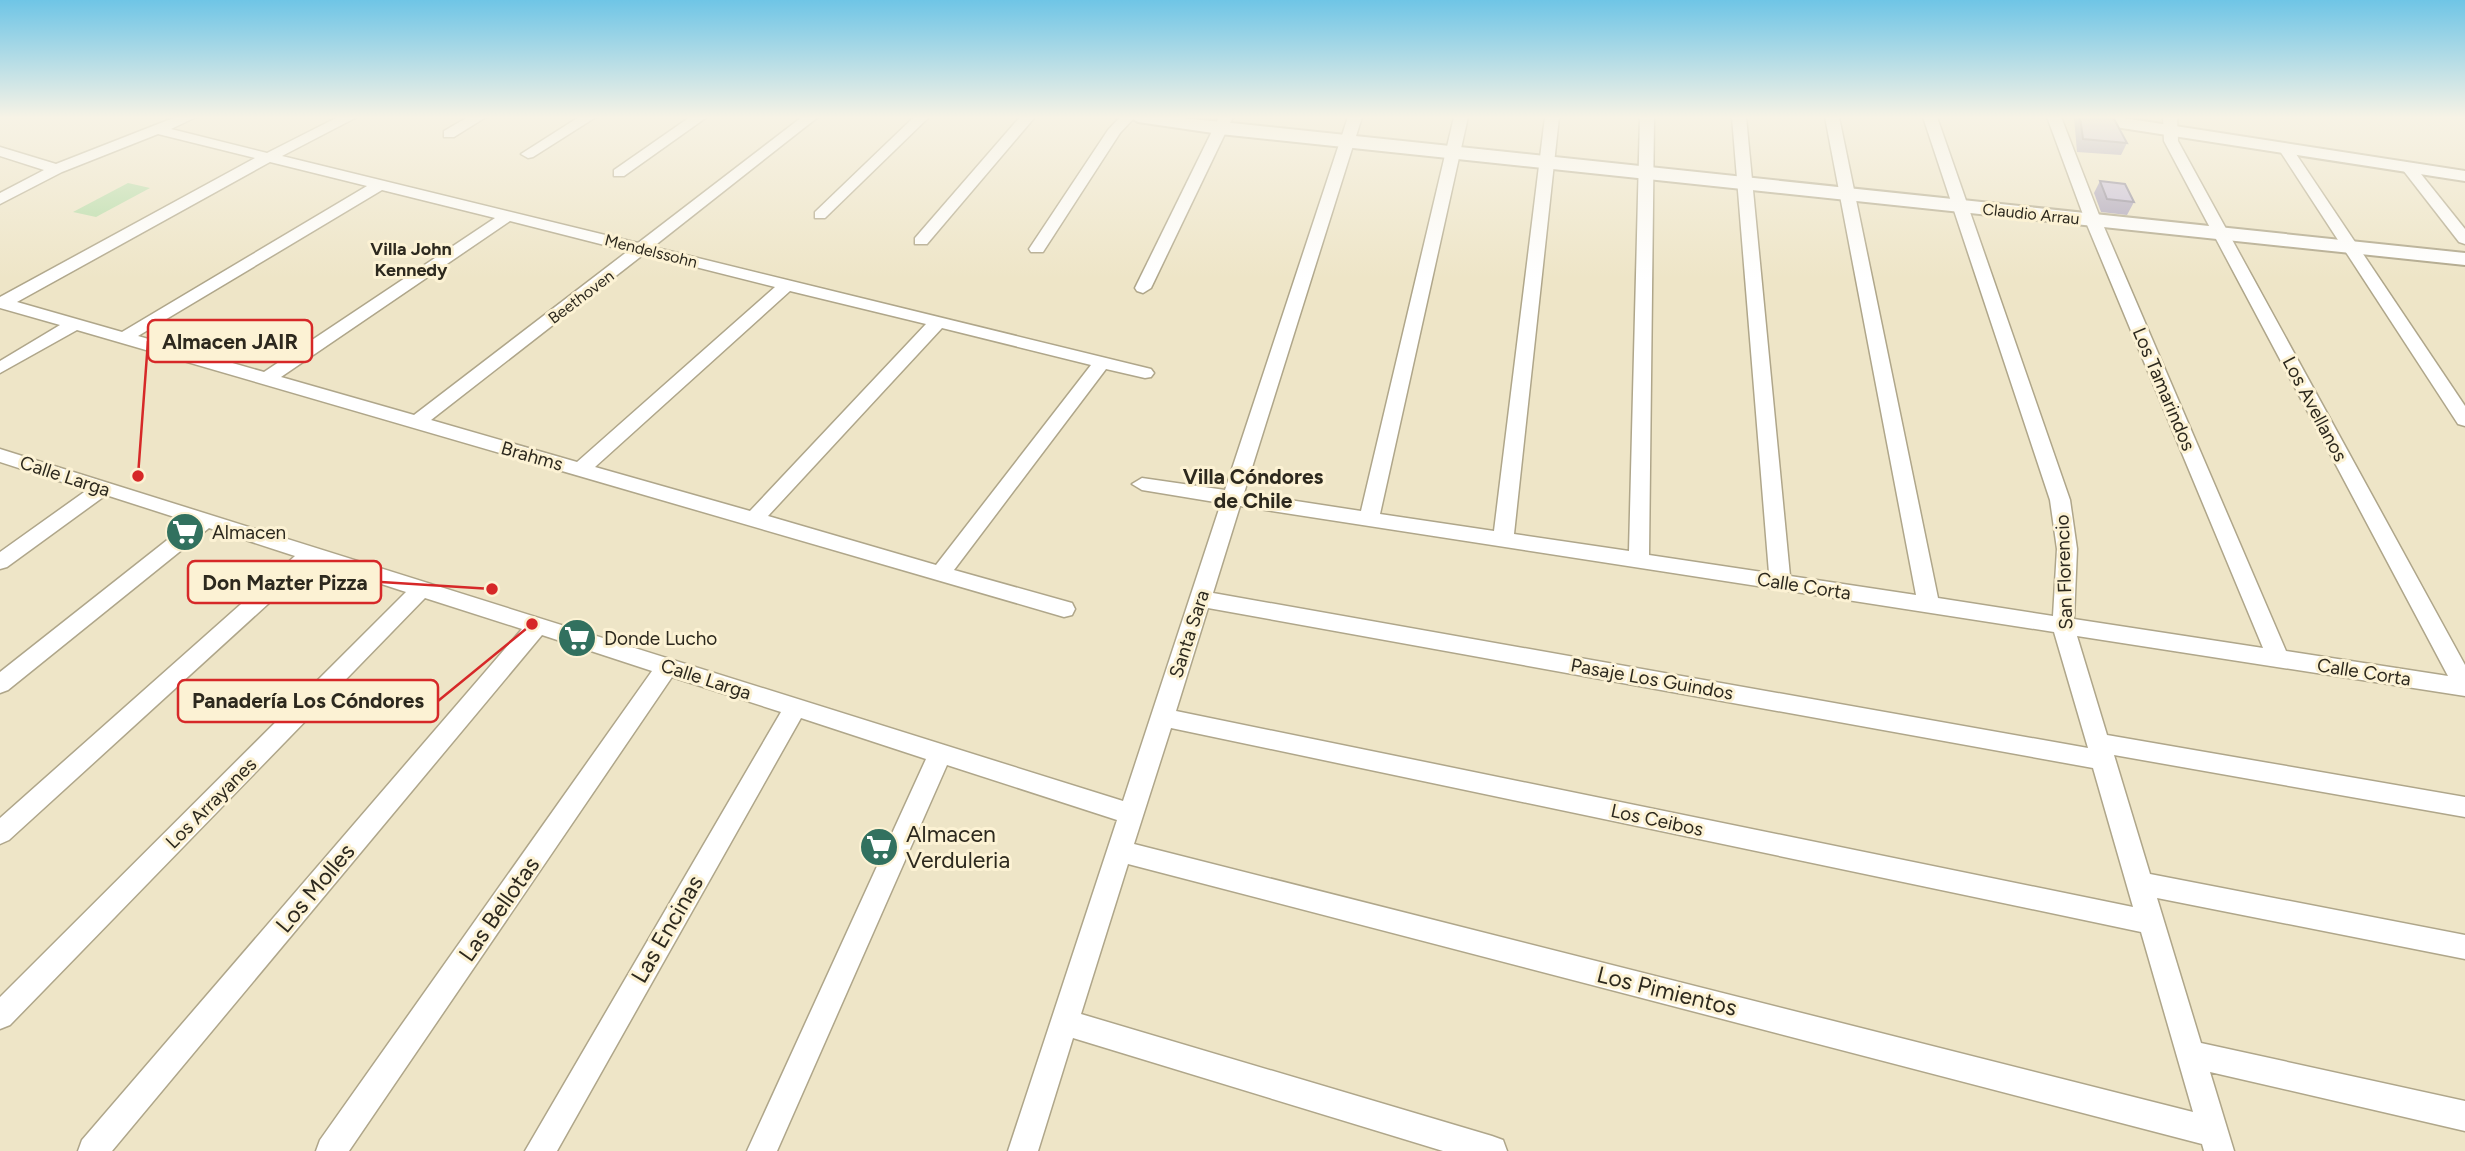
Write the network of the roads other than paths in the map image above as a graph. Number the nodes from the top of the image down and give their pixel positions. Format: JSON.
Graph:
{"nodes":[{"id":1,"x":56,"y":171,"type":"edge"},
{"id":2,"x":244,"y":171,"type":"edge"},
{"id":3,"x":323,"y":171,"type":"edge"},
{"id":4,"x":622,"y":171,"type":"edge"},
{"id":5,"x":743,"y":171,"type":"edge"},
{"id":6,"x":866,"y":171,"type":"edge"},
{"id":7,"x":982,"y":171,"type":"edge"},
{"id":8,"x":1088,"y":171,"type":"edge"},
{"id":9,"x":1200,"y":171,"type":"edge"},
{"id":10,"x":1338,"y":171,"type":"edge"},
{"id":11,"x":1449,"y":171,"type":"edge"},
{"id":12,"x":1546,"y":171,"type":"edge"},
{"id":13,"x":1616,"y":171,"type":"edge"},
{"id":14,"x":1646,"y":171,"type":"edge"},
{"id":15,"x":1743,"y":171,"type":"edge"},
{"id":16,"x":1844,"y":171,"type":"edge"},
{"id":17,"x":1948,"y":171,"type":"edge"},
{"id":18,"x":2074,"y":171,"type":"edge"},
{"id":19,"x":2187,"y":171,"type":"edge"},
{"id":20,"x":2300,"y":171,"type":"edge"},
{"id":21,"x":2412,"y":171,"type":"edge"},
{"id":22,"x":2432,"y":171,"type":"edge"},
{"id":23,"x":619,"y":173,"type":"dead end"},
{"id":24,"x":1646,"y":174,"type":"junction"},
{"id":25,"x":2465,"y":176,"type":"edge"},
{"id":26,"x":1744,"y":184,"type":"junction"},
{"id":27,"x":380,"y":185,"type":"junction"},
{"id":28,"x":1849,"y":195,"type":"junction"},
{"id":29,"x":0,"y":199,"type":"edge"},
{"id":30,"x":1960,"y":206,"type":"junction"},
{"id":31,"x":820,"y":215,"type":"dead end"},
{"id":32,"x":508,"y":216,"type":"junction"},
{"id":33,"x":2092,"y":220,"type":"junction"},
{"id":34,"x":2221,"y":234,"type":"junction"},
{"id":35,"x":2465,"y":239,"type":"edge"},
{"id":36,"x":921,"y":241,"type":"dead end"},
{"id":37,"x":2350,"y":247,"type":"junction"},
{"id":38,"x":1037,"y":249,"type":"dead end"},
{"id":39,"x":643,"y":250,"type":"junction"},
{"id":40,"x":2465,"y":259,"type":"edge"},
{"id":41,"x":787,"y":285,"type":"junction"},
{"id":42,"x":1143,"y":288,"type":"dead end"},
{"id":43,"x":1,"y":302,"type":"edge"},
{"id":44,"x":938,"y":322,"type":"junction"},
{"id":45,"x":74,"y":324,"type":"junction"},
{"id":46,"x":123,"y":338,"type":"junction"},
{"id":47,"x":1102,"y":362,"type":"junction"},
{"id":48,"x":0,"y":368,"type":"edge"},
{"id":49,"x":1145,"y":373,"type":"dead end"},
{"id":50,"x":266,"y":379,"type":"junction"},
{"id":51,"x":2465,"y":421,"type":"edge"},
{"id":52,"x":416,"y":423,"type":"junction"},
{"id":53,"x":1,"y":457,"type":"edge"},
{"id":54,"x":580,"y":470,"type":"junction"},
{"id":55,"x":1142,"y":484,"type":"dead end"},
{"id":56,"x":103,"y":488,"type":"junction"},
{"id":57,"x":1233,"y":498,"type":"junction"},
{"id":58,"x":1369,"y":519,"type":"junction"},
{"id":59,"x":753,"y":520,"type":"junction"},
{"id":60,"x":205,"y":521,"type":"junction"},
{"id":61,"x":1503,"y":539,"type":"junction"},
{"id":62,"x":310,"y":554,"type":"junction"},
{"id":63,"x":1639,"y":561,"type":"junction"},
{"id":64,"x":0,"y":562,"type":"edge"},
{"id":65,"x":940,"y":574,"type":"junction"},
{"id":66,"x":1780,"y":582,"type":"junction"},
{"id":67,"x":421,"y":589,"type":"junction"},
{"id":68,"x":1201,"y":599,"type":"junction"},
{"id":69,"x":1929,"y":605,"type":"junction"},
{"id":70,"x":1064,"y":610,"type":"dead end"},
{"id":71,"x":537,"y":625,"type":"junction"},
{"id":72,"x":2063,"y":625,"type":"junction"},
{"id":73,"x":2278,"y":658,"type":"junction"},
{"id":74,"x":667,"y":667,"type":"junction"},
{"id":75,"x":0,"y":684,"type":"edge"},
{"id":76,"x":2465,"y":687,"type":"edge"},
{"id":77,"x":795,"y":708,"type":"junction"},
{"id":78,"x":1163,"y":717,"type":"junction"},
{"id":79,"x":2100,"y":751,"type":"junction"},
{"id":80,"x":940,"y":754,"type":"junction"},
{"id":81,"x":2465,"y":807,"type":"edge"},
{"id":82,"x":1131,"y":814,"type":"junction"},
{"id":83,"x":0,"y":833,"type":"edge"},
{"id":84,"x":1120,"y":851,"type":"junction"},
{"id":85,"x":2140,"y":883,"type":"junction"},
{"id":86,"x":2151,"y":922,"type":"junction"},
{"id":87,"x":2465,"y":947,"type":"edge"},
{"id":88,"x":0,"y":1016,"type":"edge"},
{"id":89,"x":1065,"y":1022,"type":"junction"},
{"id":90,"x":2190,"y":1054,"type":"junction"},
{"id":91,"x":2465,"y":1116,"type":"edge"},
{"id":92,"x":2217,"y":1141,"type":"edge"},
{"id":93,"x":93,"y":1151,"type":"edge"},
{"id":94,"x":331,"y":1151,"type":"edge"},
{"id":95,"x":540,"y":1151,"type":"edge"},
{"id":96,"x":762,"y":1151,"type":"edge"},
{"id":97,"x":1023,"y":1151,"type":"edge"},
{"id":98,"x":1492,"y":1151,"type":"edge"}],
"edges":[{"from":1,"to":29,"type":"street"},
{"from":2,"to":43,"type":"street"},
{"from":3,"to":27,"type":"street","name":"Mendelssohn"},
{"from":4,"to":23,"type":"street"},
{"from":5,"to":39,"type":"street","name":"Beethoven"},
{"from":6,"to":31,"type":"street"},
{"from":7,"to":36,"type":"street"},
{"from":8,"to":38,"type":"street"},
{"from":9,"to":42,"type":"street"},
{"from":10,"to":57,"type":"street","name":"Santa Sara"},
{"from":11,"to":58,"type":"street"},
{"from":12,"to":61,"type":"street"},
{"from":13,"to":24,"type":"street","name":"Claudio Arrau"},
{"from":14,"to":24,"type":"street"},
{"from":15,"to":26,"type":"street"},
{"from":16,"to":28,"type":"street"},
{"from":17,"to":30,"type":"street","name":"San Florencio"},
{"from":18,"to":33,"type":"street","name":"Los Tamarindos"},
{"from":19,"to":34,"type":"street","name":"Los Avellanos"},
{"from":20,"to":37,"type":"street"},
{"from":21,"to":35,"type":"street"},
{"from":22,"to":25,"type":"street"},
{"from":24,"to":26,"type":"street","name":"Claudio Arrau"},
{"from":24,"to":63,"type":"street"},
{"from":26,"to":28,"type":"street","name":"Claudio Arrau"},
{"from":26,"to":66,"type":"street"},
{"from":27,"to":32,"type":"street","name":"Mendelssohn"},
{"from":27,"to":46,"type":"street"},
{"from":28,"to":30,"type":"street","name":"Claudio Arrau"},
{"from":28,"to":69,"type":"street"},
{"from":30,"to":33,"type":"street","name":"Claudio Arrau"},
{"from":30,"to":72,"type":"street","name":"San Florencio"},
{"from":32,"to":39,"type":"street","name":"Mendelssohn"},
{"from":32,"to":50,"type":"street"},
{"from":33,"to":34,"type":"street","name":"Claudio Arrau"},
{"from":33,"to":73,"type":"street","name":"Los Tamarindos"},
{"from":34,"to":37,"type":"street","name":"Claudio Arrau"},
{"from":34,"to":76,"type":"street","name":"Los Avellanos"},
{"from":37,"to":40,"type":"street","name":"Claudio Arrau"},
{"from":37,"to":51,"type":"street"},
{"from":39,"to":41,"type":"street","name":"Mendelssohn"},
{"from":39,"to":52,"type":"street","name":"Beethoven"},
{"from":41,"to":44,"type":"street","name":"Mendelssohn"},
{"from":41,"to":54,"type":"street"},
{"from":43,"to":45,"type":"street","name":"Brahms"},
{"from":44,"to":47,"type":"street","name":"Mendelssohn"},
{"from":44,"to":59,"type":"street"},
{"from":45,"to":46,"type":"street","name":"Brahms"},
{"from":45,"to":48,"type":"street"},
{"from":46,"to":50,"type":"street","name":"Brahms"},
{"from":47,"to":49,"type":"street","name":"Mendelssohn"},
{"from":47,"to":65,"type":"street"},
{"from":50,"to":52,"type":"street","name":"Brahms"},
{"from":52,"to":54,"type":"street","name":"Brahms"},
{"from":53,"to":56,"type":"street","name":"Calle Larga"},
{"from":54,"to":59,"type":"street","name":"Brahms"},
{"from":55,"to":57,"type":"street","name":"Calle Corta"},
{"from":56,"to":60,"type":"street","name":"Calle Larga"},
{"from":56,"to":64,"type":"street"},
{"from":57,"to":58,"type":"street","name":"Calle Corta"},
{"from":57,"to":68,"type":"street","name":"Santa Sara"},
{"from":58,"to":61,"type":"street","name":"Calle Corta"},
{"from":59,"to":65,"type":"street","name":"Brahms"},
{"from":60,"to":62,"type":"street","name":"Calle Larga"},
{"from":60,"to":75,"type":"street"},
{"from":61,"to":63,"type":"street","name":"Calle Corta"},
{"from":62,"to":67,"type":"street","name":"Calle Larga"},
{"from":62,"to":83,"type":"street"},
{"from":63,"to":66,"type":"street","name":"Calle Corta"},
{"from":65,"to":70,"type":"street","name":"Brahms"},
{"from":66,"to":69,"type":"street","name":"Calle Corta"},
{"from":67,"to":71,"type":"street","name":"Calle Larga"},
{"from":67,"to":88,"type":"street","name":"Los Arrayanes"},
{"from":68,"to":78,"type":"street","name":"Santa Sara"},
{"from":68,"to":79,"type":"street","name":"Pasaje Los Guindos"},
{"from":69,"to":72,"type":"street","name":"Calle Corta"},
{"from":71,"to":74,"type":"street","name":"Calle Larga"},
{"from":71,"to":93,"type":"street","name":"Los Molles"},
{"from":72,"to":73,"type":"street","name":"Calle Corta"},
{"from":72,"to":79,"type":"street","name":"San Florencio"},
{"from":73,"to":76,"type":"street","name":"Calle Corta"},
{"from":74,"to":77,"type":"street","name":"Calle Larga"},
{"from":74,"to":94,"type":"street","name":"Las Bellotas"},
{"from":77,"to":80,"type":"street","name":"Calle Larga"},
{"from":77,"to":95,"type":"street","name":"Las Encinas"},
{"from":78,"to":82,"type":"street","name":"Santa Sara"},
{"from":78,"to":86,"type":"street","name":"Los Ceibos"},
{"from":79,"to":81,"type":"street","name":"Pasaje Los Guindos"},
{"from":79,"to":85,"type":"street","name":"San Florencio"},
{"from":80,"to":82,"type":"street","name":"Calle Larga"},
{"from":80,"to":96,"type":"street"},
{"from":82,"to":84,"type":"street","name":"Santa Sara"},
{"from":84,"to":89,"type":"street","name":"Santa Sara"},
{"from":84,"to":92,"type":"street","name":"Los Pimientos"},
{"from":85,"to":86,"type":"street","name":"San Florencio"},
{"from":85,"to":87,"type":"street"},
{"from":86,"to":90,"type":"street","name":"San Florencio"},
{"from":89,"to":97,"type":"street","name":"Santa Sara"},
{"from":89,"to":98,"type":"street"},
{"from":90,"to":91,"type":"street"},
{"from":90,"to":92,"type":"street","name":"San Florencio"}]}
